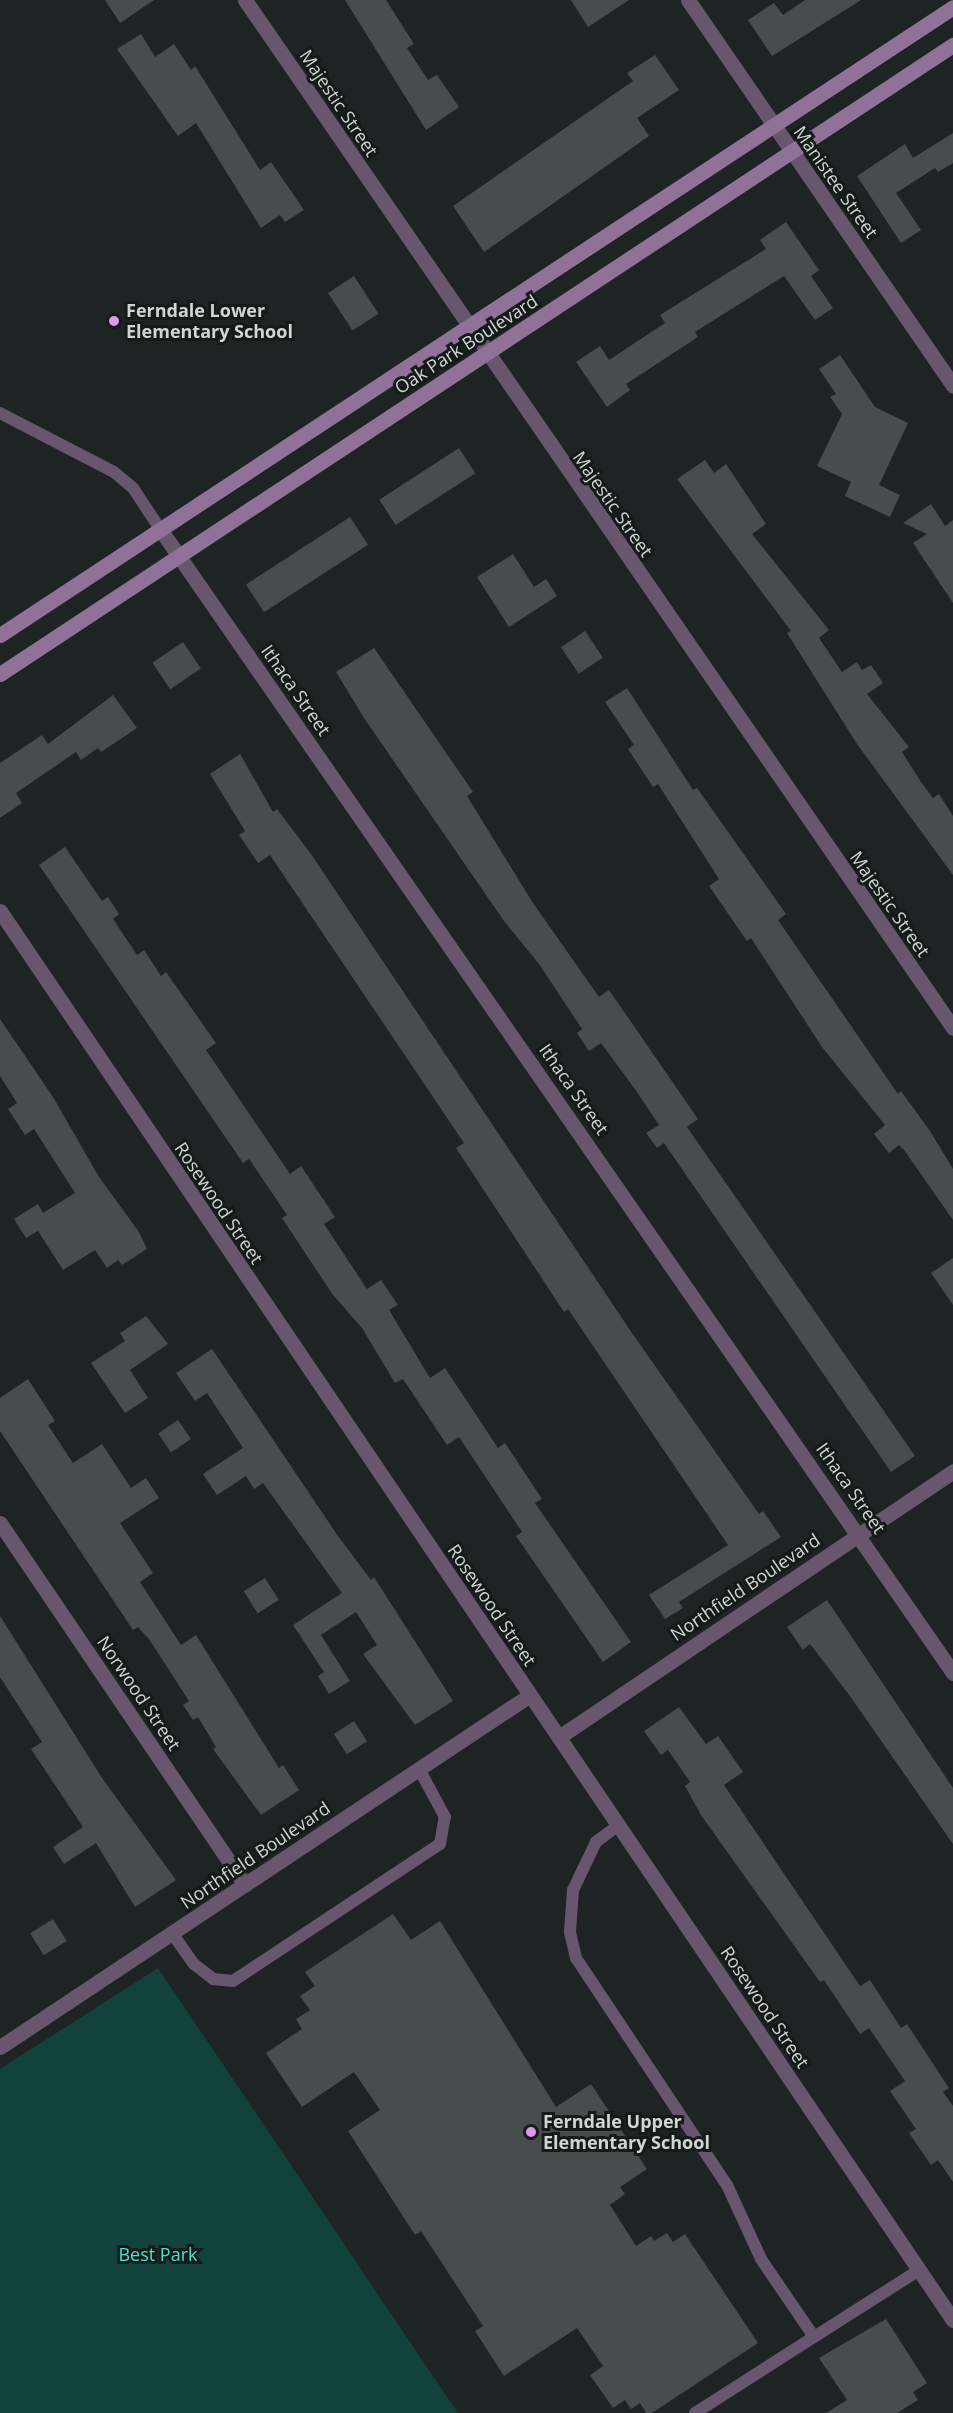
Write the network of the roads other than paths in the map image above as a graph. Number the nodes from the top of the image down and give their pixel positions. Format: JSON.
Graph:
{"nodes":[{"id":1,"x":245,"y":0,"type":"edge"},
{"id":2,"x":688,"y":0,"type":"edge"},
{"id":3,"x":953,"y":7,"type":"edge"},
{"id":4,"x":953,"y":45,"type":"edge"},
{"id":5,"x":774,"y":125,"type":"junction"},
{"id":6,"x":792,"y":152,"type":"junction"},
{"id":7,"x":467,"y":327,"type":"junction"},
{"id":8,"x":486,"y":354,"type":"junction"},
{"id":9,"x":953,"y":386,"type":"edge"},
{"id":10,"x":0,"y":413,"type":"edge"},
{"id":11,"x":160,"y":529,"type":"junction"},
{"id":12,"x":180,"y":556,"type":"junction"},
{"id":13,"x":0,"y":635,"type":"edge"},
{"id":14,"x":0,"y":674,"type":"edge"},
{"id":15,"x":0,"y":911,"type":"edge"},
{"id":16,"x":953,"y":1028,"type":"edge"},
{"id":17,"x":953,"y":1471,"type":"edge"},
{"id":18,"x":0,"y":1523,"type":"edge"},
{"id":19,"x":859,"y":1534,"type":"junction"},
{"id":20,"x":953,"y":1673,"type":"edge"},
{"id":21,"x":530,"y":1695,"type":"junction"},
{"id":22,"x":559,"y":1737,"type":"junction"},
{"id":23,"x":419,"y":1769,"type":"junction"},
{"id":24,"x":619,"y":1826,"type":"junction"},
{"id":25,"x":245,"y":1885,"type":"junction"},
{"id":26,"x":172,"y":1933,"type":"junction"},
{"id":27,"x":0,"y":2047,"type":"edge"},
{"id":28,"x":919,"y":2270,"type":"junction"},
{"id":29,"x":953,"y":2320,"type":"edge"},
{"id":30,"x":814,"y":2337,"type":"junction"},
{"id":31,"x":695,"y":2413,"type":"edge"}],
"edges":[{"from":1,"to":7,"type":"street","name":"Majestic Street"},
{"from":2,"to":5,"type":"street","name":"Manistee Street"},
{"from":3,"to":5,"type":"street","name":"Oak Park Boulevard"},
{"from":4,"to":6,"type":"street","name":"Oak Park Boulevard"},
{"from":5,"to":6,"type":"street","name":"Manistee Street"},
{"from":5,"to":7,"type":"street","name":"Oak Park Boulevard"},
{"from":6,"to":8,"type":"street","name":"Oak Park Boulevard"},
{"from":6,"to":9,"type":"street","name":"Manistee Street"},
{"from":7,"to":8,"type":"street","name":"Majestic Street"},
{"from":7,"to":11,"type":"street","name":"Oak Park Boulevard"},
{"from":8,"to":12,"type":"street","name":"Oak Park Boulevard"},
{"from":8,"to":16,"type":"street","name":"Majestic Street"},
{"from":10,"to":11,"type":"lane"},
{"from":11,"to":12,"type":"street","name":"Ithaca Street"},
{"from":11,"to":13,"type":"street","name":"Oak Park Boulevard"},
{"from":12,"to":14,"type":"street","name":"Oak Park Boulevard"},
{"from":12,"to":19,"type":"street","name":"Ithaca Street"},
{"from":15,"to":21,"type":"street","name":"Rosewood Street"},
{"from":17,"to":19,"type":"street","name":"Northfield Boulevard"},
{"from":18,"to":25,"type":"street","name":"Norwood Street"},
{"from":19,"to":20,"type":"street","name":"Ithaca Street"},
{"from":19,"to":22,"type":"street","name":"Northfield Boulevard"},
{"from":21,"to":22,"type":"street","name":"Rosewood Street"},
{"from":21,"to":23,"type":"street","name":"Northfield Boulevard"},
{"from":22,"to":24,"type":"street","name":"Rosewood Street"},
{"from":23,"to":25,"type":"street","name":"Northfield Boulevard"},
{"from":23,"to":26,"type":"lane"},
{"from":24,"to":28,"type":"street","name":"Rosewood Street"},
{"from":24,"to":30,"type":"lane"},
{"from":25,"to":26,"type":"street","name":"Northfield Boulevard"},
{"from":26,"to":27,"type":"street","name":"Northfield Boulevard"},
{"from":28,"to":29,"type":"street","name":"Rosewood Street"},
{"from":28,"to":30,"type":"lane"},
{"from":30,"to":31,"type":"lane"}]}
